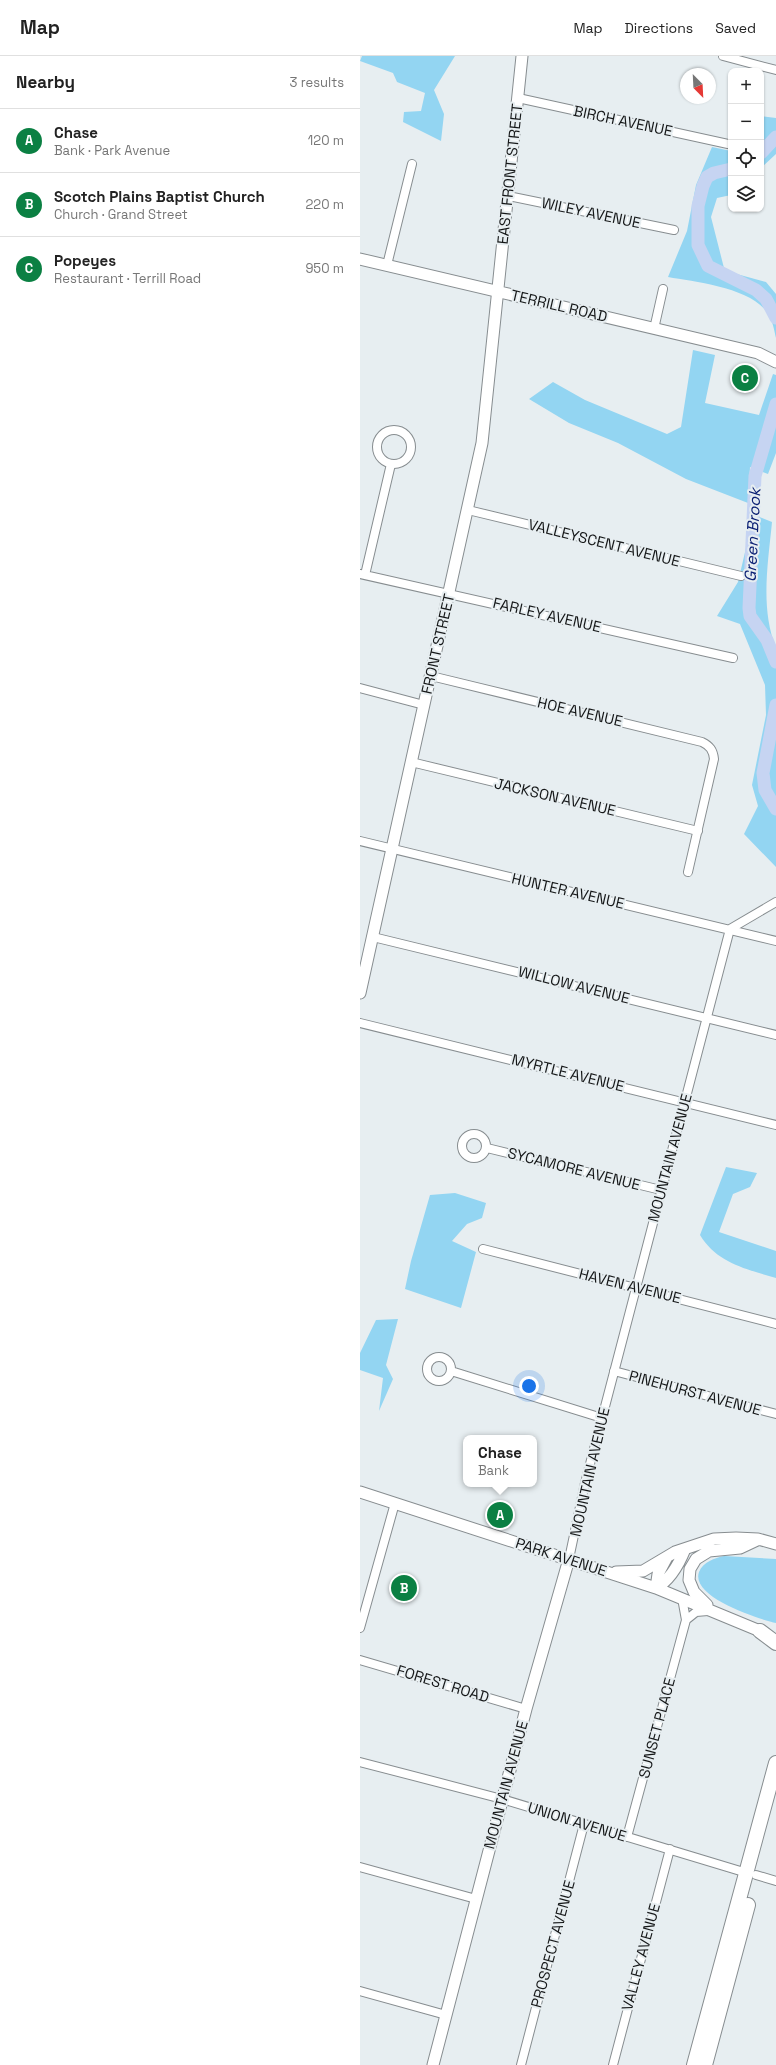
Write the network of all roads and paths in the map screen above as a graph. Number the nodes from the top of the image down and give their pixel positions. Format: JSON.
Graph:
{"nodes":[{"id":1,"x":522,"y":56,"type":"edge"},
{"id":2,"x":723,"y":56,"type":"edge"},
{"id":3,"x":776,"y":70,"type":"edge"},
{"id":4,"x":518,"y":98,"type":"junction"},
{"id":5,"x":728,"y":144,"type":"dead end"},
{"id":6,"x":412,"y":164,"type":"dead end"},
{"id":7,"x":508,"y":196,"type":"junction"},
{"id":8,"x":674,"y":230,"type":"dead end"},
{"id":9,"x":360,"y":259,"type":"edge"},
{"id":10,"x":387,"y":265,"type":"junction"},
{"id":11,"x":663,"y":289,"type":"dead end"},
{"id":12,"x":498,"y":292,"type":"junction"},
{"id":13,"x":654,"y":329,"type":"junction"},
{"id":14,"x":775,"y":357,"type":"edge"},
{"id":15,"x":391,"y":464,"type":"junction"},
{"id":16,"x":468,"y":510,"type":"junction"},
{"id":17,"x":362,"y":574,"type":"edge"},
{"id":18,"x":741,"y":576,"type":"dead end"},
{"id":19,"x":449,"y":593,"type":"junction"},
{"id":20,"x":733,"y":658,"type":"dead end"},
{"id":21,"x":431,"y":676,"type":"junction"},
{"id":22,"x":360,"y":688,"type":"edge"},
{"id":23,"x":424,"y":705,"type":"junction"},
{"id":24,"x":412,"y":762,"type":"junction"},
{"id":25,"x":698,"y":831,"type":"junction"},
{"id":26,"x":360,"y":841,"type":"edge"},
{"id":27,"x":392,"y":849,"type":"junction"},
{"id":28,"x":688,"y":872,"type":"dead end"},
{"id":29,"x":776,"y":902,"type":"edge"},
{"id":30,"x":730,"y":929,"type":"junction"},
{"id":31,"x":373,"y":936,"type":"junction"},
{"id":32,"x":776,"y":941,"type":"edge"},
{"id":33,"x":363,"y":969,"type":"edge"},
{"id":34,"x":360,"y":993,"type":"edge"},
{"id":35,"x":707,"y":1017,"type":"junction"},
{"id":36,"x":360,"y":1023,"type":"edge"},
{"id":37,"x":776,"y":1035,"type":"edge"},
{"id":38,"x":685,"y":1101,"type":"junction"},
{"id":39,"x":776,"y":1125,"type":"edge"},
{"id":40,"x":487,"y":1148,"type":"dead end"},
{"id":41,"x":661,"y":1190,"type":"junction"},
{"id":42,"x":483,"y":1249,"type":"dead end"},
{"id":43,"x":636,"y":1287,"type":"junction"},
{"id":44,"x":776,"y":1324,"type":"edge"},
{"id":45,"x":450,"y":1371,"type":"dead end"},
{"id":46,"x":614,"y":1371,"type":"junction"},
{"id":47,"x":776,"y":1414,"type":"edge"},
{"id":48,"x":602,"y":1418,"type":"junction"},
{"id":49,"x":360,"y":1492,"type":"edge"},
{"id":50,"x":395,"y":1503,"type":"junction"},
{"id":51,"x":758,"y":1539,"type":"junction"},
{"id":52,"x":776,"y":1544,"type":"edge"},
{"id":53,"x":686,"y":1549,"type":"junction"},
{"id":54,"x":666,"y":1558,"type":"junction"},
{"id":55,"x":569,"y":1559,"type":"junction"},
{"id":56,"x":606,"y":1572,"type":"junction"},
{"id":57,"x":656,"y":1588,"type":"junction"},
{"id":58,"x":682,"y":1598,"type":"junction"},
{"id":59,"x":714,"y":1611,"type":"junction"},
{"id":60,"x":686,"y":1620,"type":"junction"},
{"id":61,"x":360,"y":1628,"type":"edge"},
{"id":62,"x":760,"y":1631,"type":"junction"},
{"id":63,"x":776,"y":1631,"type":"edge"},
{"id":64,"x":776,"y":1643,"type":"edge"},
{"id":65,"x":360,"y":1660,"type":"edge"},
{"id":66,"x":526,"y":1709,"type":"junction"},
{"id":67,"x":360,"y":1762,"type":"edge"},
{"id":68,"x":776,"y":1763,"type":"edge"},
{"id":69,"x":502,"y":1799,"type":"junction"},
{"id":70,"x":776,"y":1799,"type":"edge"},
{"id":71,"x":584,"y":1824,"type":"junction"},
{"id":72,"x":627,"y":1836,"type":"junction"},
{"id":73,"x":670,"y":1849,"type":"junction"},
{"id":74,"x":360,"y":1868,"type":"edge"},
{"id":75,"x":751,"y":1874,"type":"junction"},
{"id":76,"x":776,"y":1880,"type":"edge"},
{"id":77,"x":476,"y":1899,"type":"junction"},
{"id":78,"x":360,"y":1991,"type":"edge"},
{"id":79,"x":446,"y":2015,"type":"junction"},
{"id":80,"x":433,"y":2065,"type":"edge"},
{"id":81,"x":521,"y":2065,"type":"edge"},
{"id":82,"x":613,"y":2065,"type":"edge"},
{"id":83,"x":694,"y":2065,"type":"edge"},
{"id":84,"x":705,"y":2065,"type":"edge"}],
"edges":[{"from":1,"to":4,"type":"street","name":"EAST FRONT STREET"},
{"from":2,"to":3,"type":"street"},
{"from":4,"to":5,"type":"street","name":"BIRCH AVENUE"},
{"from":4,"to":7,"type":"street","name":"EAST FRONT STREET"},
{"from":6,"to":10,"type":"street"},
{"from":7,"to":8,"type":"street","name":"WILEY AVENUE"},
{"from":7,"to":12,"type":"street","name":"EAST FRONT STREET"},
{"from":9,"to":10,"type":"street","name":"TERRILL ROAD"},
{"from":10,"to":12,"type":"street","name":"TERRILL ROAD"},
{"from":11,"to":13,"type":"street"},
{"from":12,"to":13,"type":"street","name":"TERRILL ROAD"},
{"from":12,"to":16,"type":"street","name":"FRONT STREET"},
{"from":13,"to":14,"type":"street","name":"TERRILL ROAD"},
{"from":15,"to":15,"type":"street"},
{"from":15,"to":17,"type":"street"},
{"from":16,"to":18,"type":"street","name":"VALLEYSCENT AVENUE"},
{"from":16,"to":19,"type":"street","name":"FRONT STREET"},
{"from":17,"to":19,"type":"street","name":"FARLEY AVENUE"},
{"from":19,"to":20,"type":"street","name":"FARLEY AVENUE"},
{"from":19,"to":21,"type":"street","name":"FRONT STREET"},
{"from":21,"to":23,"type":"street","name":"FRONT STREET"},
{"from":21,"to":25,"type":"street","name":"HOE AVENUE"},
{"from":22,"to":23,"type":"street"},
{"from":23,"to":24,"type":"street","name":"FRONT STREET"},
{"from":24,"to":25,"type":"street","name":"JACKSON AVENUE"},
{"from":24,"to":27,"type":"street","name":"FRONT STREET"},
{"from":25,"to":28,"type":"street"},
{"from":26,"to":27,"type":"street","name":"HUNTER AVENUE"},
{"from":27,"to":30,"type":"street","name":"HUNTER AVENUE"},
{"from":27,"to":31,"type":"street","name":"FRONT STREET"},
{"from":29,"to":30,"type":"street"},
{"from":30,"to":32,"type":"street","name":"HUNTER AVENUE"},
{"from":30,"to":35,"type":"street","name":"MOUNTAIN AVENUE"},
{"from":31,"to":33,"type":"street","name":"FRONT STREET"},
{"from":31,"to":35,"type":"street","name":"WILLOW AVENUE"},
{"from":33,"to":34,"type":"street","name":"FRONT STREET"},
{"from":35,"to":37,"type":"street","name":"WILLOW AVENUE"},
{"from":35,"to":38,"type":"street","name":"MOUNTAIN AVENUE"},
{"from":36,"to":38,"type":"street","name":"MYRTLE AVENUE"},
{"from":38,"to":39,"type":"street","name":"MYRTLE AVENUE"},
{"from":38,"to":41,"type":"street","name":"MOUNTAIN AVENUE"},
{"from":40,"to":41,"type":"street","name":"SYCAMORE AVENUE"},
{"from":41,"to":43,"type":"street","name":"MOUNTAIN AVENUE"},
{"from":42,"to":43,"type":"street","name":"HAVEN AVENUE"},
{"from":43,"to":44,"type":"street","name":"HAVEN AVENUE"},
{"from":43,"to":46,"type":"street","name":"MOUNTAIN AVENUE"},
{"from":45,"to":48,"type":"street"},
{"from":46,"to":47,"type":"street","name":"PINEHURST AVENUE"},
{"from":46,"to":48,"type":"street","name":"MOUNTAIN AVENUE"},
{"from":48,"to":55,"type":"street","name":"MOUNTAIN AVENUE"},
{"from":49,"to":50,"type":"street","name":"PARK AVENUE"},
{"from":50,"to":55,"type":"street","name":"PARK AVENUE"},
{"from":50,"to":61,"type":"street"},
{"from":51,"to":52,"type":"street"},
{"from":51,"to":53,"type":"street"},
{"from":51,"to":59,"type":"street"},
{"from":53,"to":54,"type":"street"},
{"from":53,"to":57,"type":"street"},
{"from":54,"to":56,"type":"street"},
{"from":54,"to":57,"type":"street"},
{"from":55,"to":56,"type":"street","name":"PARK AVENUE"},
{"from":55,"to":66,"type":"street","name":"MOUNTAIN AVENUE"},
{"from":56,"to":57,"type":"street","name":"PARK AVENUE"},
{"from":57,"to":58,"type":"street","name":"PARK AVENUE"},
{"from":58,"to":59,"type":"street","name":"PARK AVENUE"},
{"from":58,"to":60,"type":"street","name":"SUNSET PLACE"},
{"from":59,"to":60,"type":"street"},
{"from":59,"to":62,"type":"street","name":"PARK AVENUE"},
{"from":60,"to":72,"type":"street","name":"SUNSET PLACE"},
{"from":62,"to":63,"type":"highway"},
{"from":62,"to":64,"type":"highway"},
{"from":65,"to":66,"type":"street","name":"FOREST ROAD"},
{"from":66,"to":69,"type":"street","name":"MOUNTAIN AVENUE"},
{"from":67,"to":69,"type":"street","name":"UNION AVENUE"},
{"from":68,"to":75,"type":"highway"},
{"from":69,"to":71,"type":"street","name":"UNION AVENUE"},
{"from":69,"to":77,"type":"street","name":"MOUNTAIN AVENUE"},
{"from":70,"to":75,"type":"highway"},
{"from":71,"to":72,"type":"street","name":"UNION AVENUE"},
{"from":71,"to":81,"type":"street","name":"PROSPECT AVENUE"},
{"from":72,"to":73,"type":"street","name":"UNION AVENUE"},
{"from":73,"to":75,"type":"street","name":"UNION AVENUE"},
{"from":73,"to":82,"type":"street","name":"VALLEY AVENUE"},
{"from":74,"to":77,"type":"street"},
{"from":75,"to":76,"type":"street","name":"UNION AVENUE"},
{"from":75,"to":83,"type":"highway"},
{"from":75,"to":84,"type":"highway"},
{"from":77,"to":79,"type":"street","name":"MOUNTAIN AVENUE"},
{"from":78,"to":79,"type":"street"},
{"from":79,"to":80,"type":"street","name":"MOUNTAIN AVENUE"}]}
